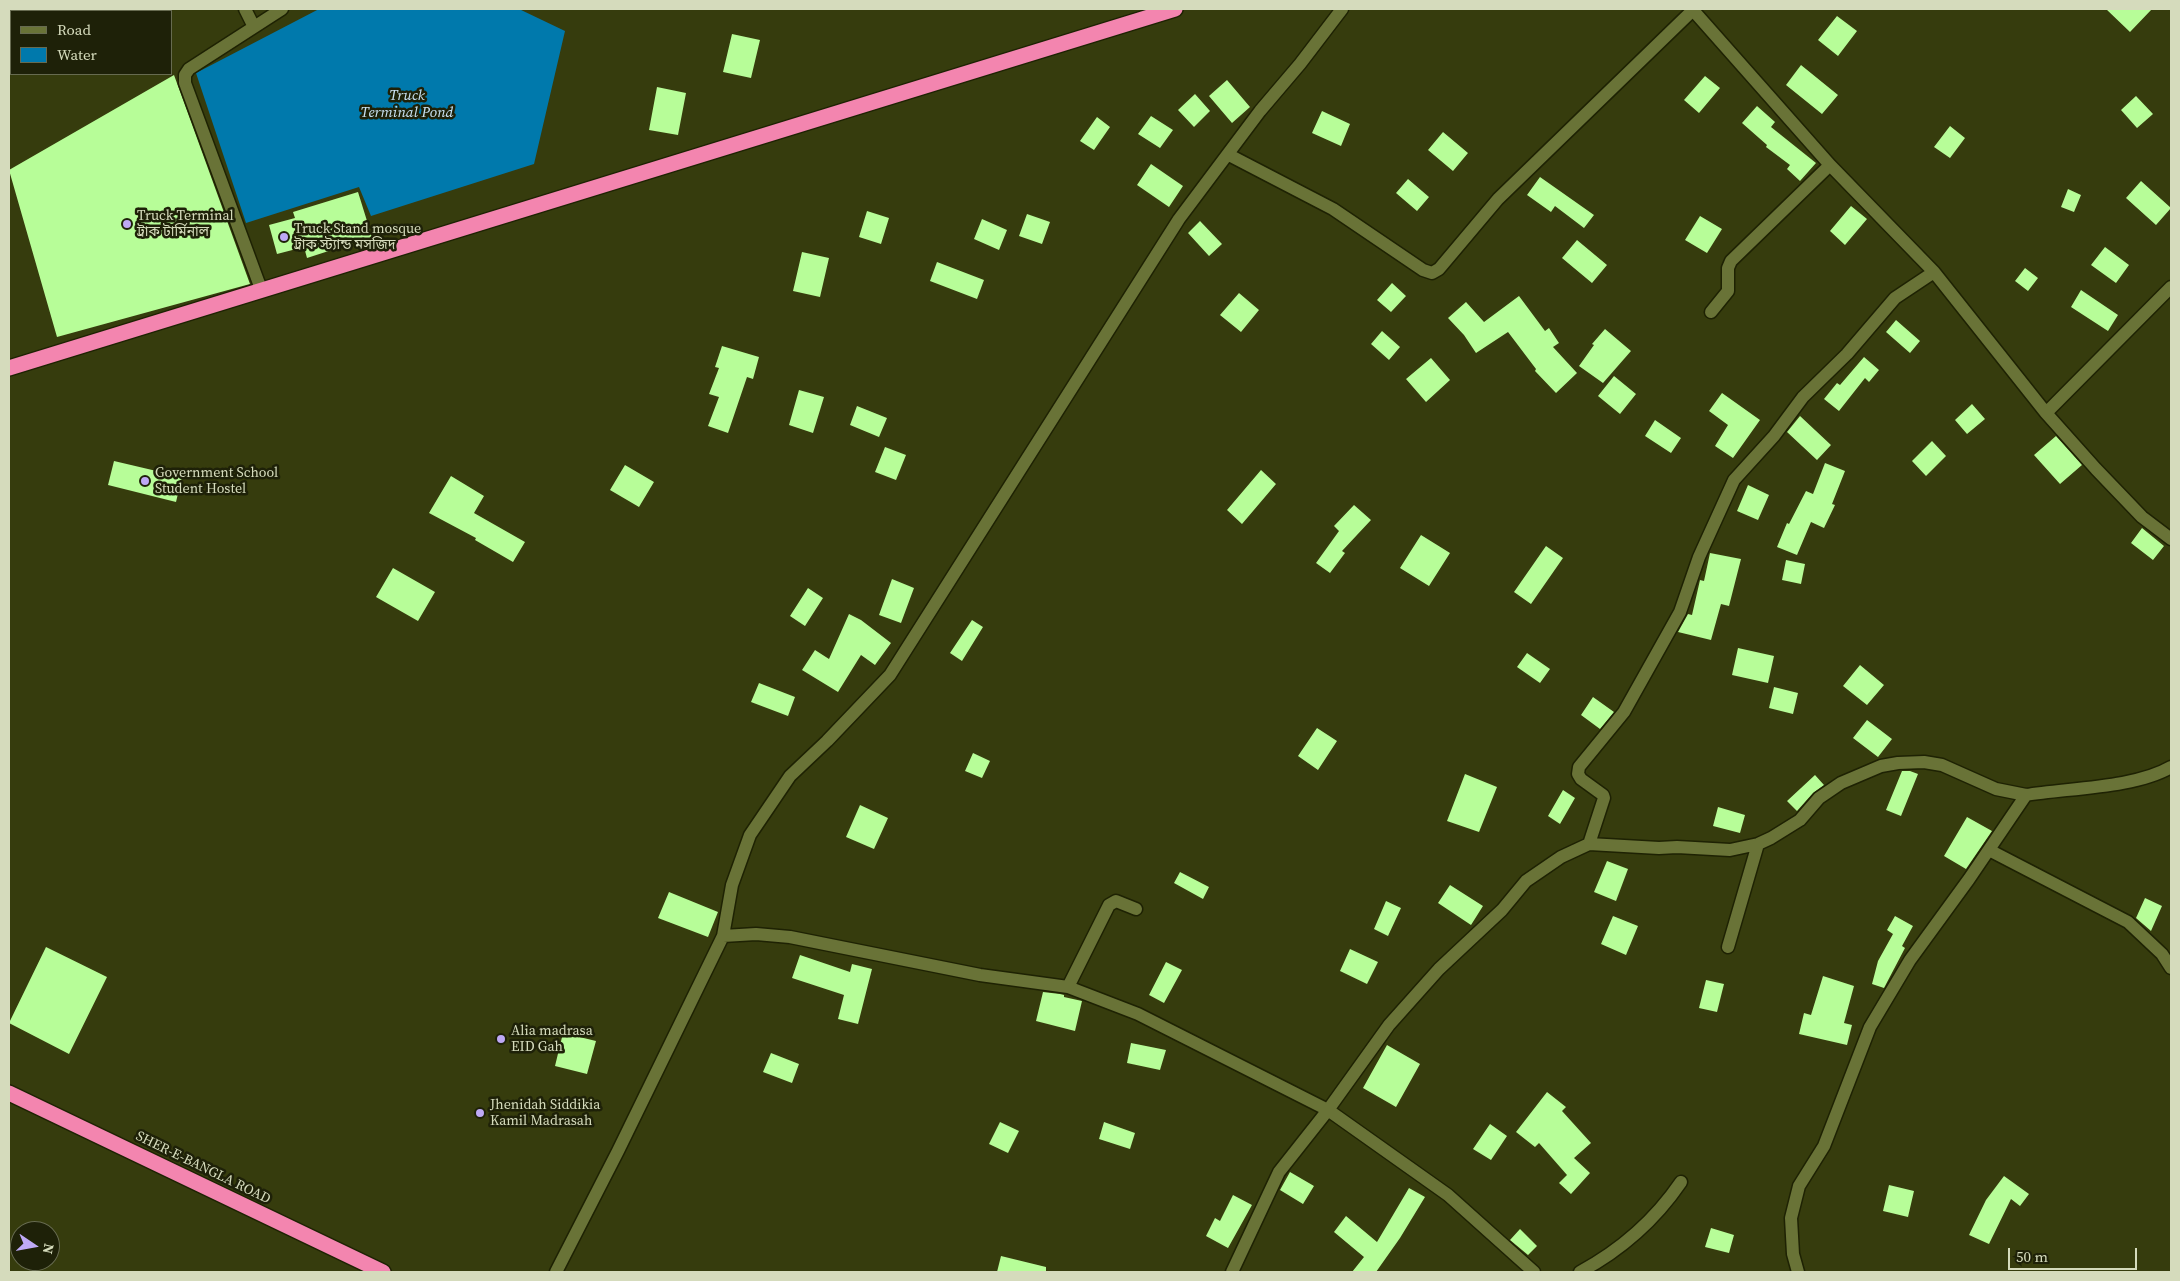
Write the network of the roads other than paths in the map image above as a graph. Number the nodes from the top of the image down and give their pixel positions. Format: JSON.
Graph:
{"nodes":[{"id":1,"x":245,"y":9,"type":"edge"},
{"id":2,"x":282,"y":9,"type":"edge"},
{"id":3,"x":1175,"y":9,"type":"edge"},
{"id":4,"x":1342,"y":9,"type":"edge"},
{"id":5,"x":1692,"y":9,"type":"edge"},
{"id":6,"x":254,"y":27,"type":"junction"},
{"id":7,"x":1229,"y":155,"type":"junction"},
{"id":8,"x":1830,"y":165,"type":"junction"},
{"id":9,"x":1934,"y":272,"type":"junction"},
{"id":10,"x":2171,"y":287,"type":"edge"},
{"id":11,"x":261,"y":289,"type":"junction"},
{"id":12,"x":1711,"y":312,"type":"dead end"},
{"id":13,"x":9,"y":368,"type":"edge"},
{"id":14,"x":2046,"y":413,"type":"junction"},
{"id":15,"x":2171,"y":539,"type":"edge"},
{"id":16,"x":2171,"y":767,"type":"edge"},
{"id":17,"x":2026,"y":795,"type":"junction"},
{"id":18,"x":1589,"y":844,"type":"junction"},
{"id":19,"x":1758,"y":844,"type":"junction"},
{"id":20,"x":1989,"y":850,"type":"junction"},
{"id":21,"x":1136,"y":909,"type":"dead end"},
{"id":22,"x":723,"y":936,"type":"junction"},
{"id":23,"x":1728,"y":947,"type":"dead end"},
{"id":24,"x":2171,"y":968,"type":"edge"},
{"id":25,"x":1068,"y":987,"type":"junction"},
{"id":26,"x":9,"y":1092,"type":"edge"},
{"id":27,"x":1328,"y":1110,"type":"junction"},
{"id":28,"x":1681,"y":1182,"type":"dead end"},
{"id":29,"x":384,"y":1272,"type":"edge"},
{"id":30,"x":556,"y":1272,"type":"edge"},
{"id":31,"x":1232,"y":1272,"type":"edge"},
{"id":32,"x":1534,"y":1272,"type":"edge"},
{"id":33,"x":1580,"y":1272,"type":"edge"},
{"id":34,"x":1798,"y":1272,"type":"edge"}],
"edges":[{"from":1,"to":6,"type":"street"},
{"from":2,"to":6,"type":"street"},
{"from":3,"to":11,"type":"highway"},
{"from":4,"to":7,"type":"street"},
{"from":5,"to":7,"type":"street"},
{"from":5,"to":8,"type":"street"},
{"from":6,"to":11,"type":"street"},
{"from":7,"to":22,"type":"street"},
{"from":8,"to":9,"type":"street"},
{"from":8,"to":12,"type":"street"},
{"from":9,"to":14,"type":"street"},
{"from":9,"to":18,"type":"street"},
{"from":10,"to":14,"type":"street"},
{"from":11,"to":13,"type":"highway"},
{"from":14,"to":15,"type":"street"},
{"from":16,"to":17,"type":"street"},
{"from":17,"to":19,"type":"street"},
{"from":17,"to":20,"type":"street"},
{"from":18,"to":19,"type":"street"},
{"from":18,"to":27,"type":"street"},
{"from":19,"to":23,"type":"street"},
{"from":20,"to":24,"type":"street"},
{"from":20,"to":34,"type":"street"},
{"from":21,"to":25,"type":"street"},
{"from":22,"to":25,"type":"street"},
{"from":22,"to":30,"type":"street"},
{"from":25,"to":27,"type":"street"},
{"from":26,"to":29,"type":"highway","name":"SHER-E-BANGLA ROAD"},
{"from":27,"to":31,"type":"street"},
{"from":27,"to":32,"type":"street"},
{"from":28,"to":33,"type":"street"}]}
